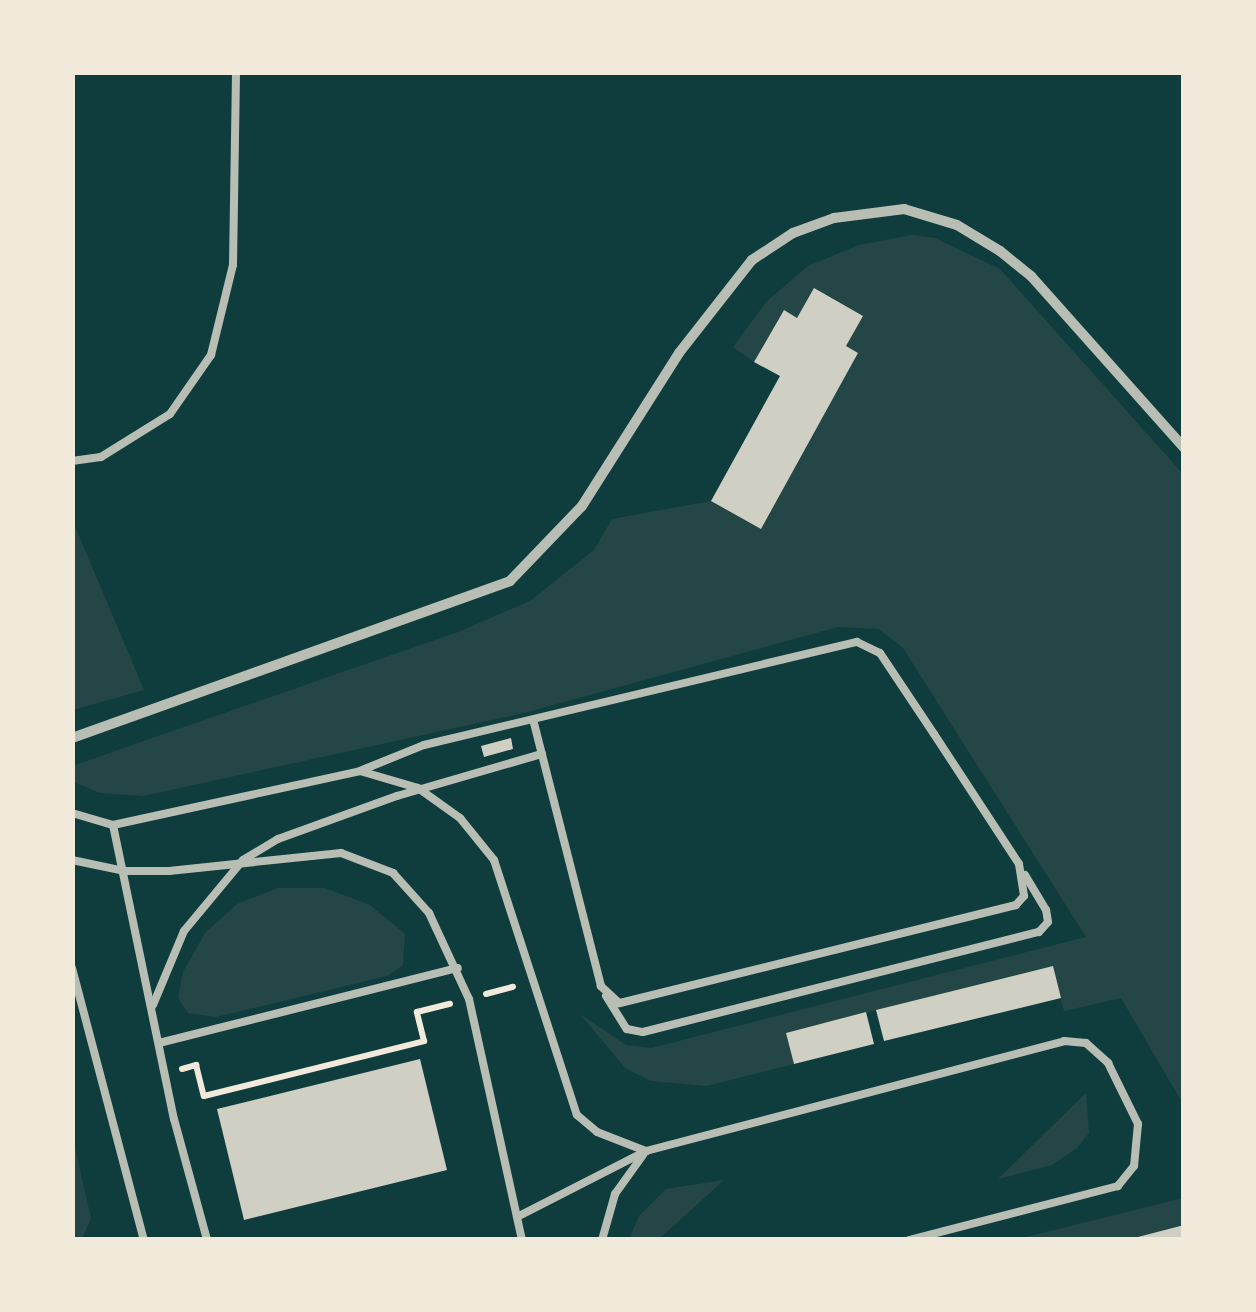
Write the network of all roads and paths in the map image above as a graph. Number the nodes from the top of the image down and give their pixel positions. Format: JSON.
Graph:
{"nodes":[{"id":1,"x":236,"y":72,"type":"edge"},
{"id":2,"x":1184,"y":448,"type":"edge"},
{"id":3,"x":72,"y":462,"type":"edge"},
{"id":4,"x":532,"y":720,"type":"junction"},
{"id":5,"x":72,"y":738,"type":"edge"},
{"id":6,"x":542,"y":754,"type":"junction"},
{"id":7,"x":360,"y":771,"type":"junction"},
{"id":8,"x":418,"y":788,"type":"junction"},
{"id":9,"x":72,"y":813,"type":"edge"},
{"id":10,"x":113,"y":825,"type":"junction"},
{"id":11,"x":72,"y":860,"type":"edge"},
{"id":12,"x":244,"y":860,"type":"junction"},
{"id":13,"x":1019,"y":864,"type":"junction"},
{"id":14,"x":124,"y":871,"type":"junction"},
{"id":15,"x":72,"y":968,"type":"edge"},
{"id":16,"x":458,"y":968,"type":"junction"},
{"id":17,"x":533,"y":981,"type":"junction"},
{"id":18,"x":606,"y":996,"type":"junction"},
{"id":19,"x":469,"y":998,"type":"junction"},
{"id":20,"x":153,"y":1005,"type":"junction"},
{"id":21,"x":160,"y":1043,"type":"junction"},
{"id":22,"x":165,"y":1074,"type":"junction"},
{"id":23,"x":646,"y":1151,"type":"junction"},
{"id":24,"x":517,"y":1217,"type":"junction"},
{"id":25,"x":144,"y":1240,"type":"edge"},
{"id":26,"x":207,"y":1240,"type":"edge"},
{"id":27,"x":522,"y":1240,"type":"edge"},
{"id":28,"x":602,"y":1240,"type":"edge"},
{"id":29,"x":909,"y":1240,"type":"edge"}],
"edges":[{"from":1,"to":3,"type":"lane"},
{"from":2,"to":5,"type":"street"},
{"from":4,"to":6,"type":"lane"},
{"from":4,"to":7,"type":"lane"},
{"from":4,"to":13,"type":"lane"},
{"from":6,"to":8,"type":"lane"},
{"from":6,"to":18,"type":"lane"},
{"from":7,"to":8,"type":"lane"},
{"from":7,"to":10,"type":"lane"},
{"from":8,"to":12,"type":"lane"},
{"from":8,"to":17,"type":"lane"},
{"from":9,"to":10,"type":"lane"},
{"from":10,"to":14,"type":"lane"},
{"from":11,"to":14,"type":"lane"},
{"from":12,"to":14,"type":"lane"},
{"from":12,"to":16,"type":"lane"},
{"from":12,"to":20,"type":"lane"},
{"from":13,"to":18,"type":"lane"},
{"from":13,"to":18,"type":"lane"},
{"from":14,"to":20,"type":"lane"},
{"from":15,"to":25,"type":"lane"},
{"from":16,"to":19,"type":"lane"},
{"from":16,"to":21,"type":"lane"},
{"from":17,"to":19,"type":"path"},
{"from":17,"to":23,"type":"lane"},
{"from":19,"to":22,"type":"path"},
{"from":19,"to":24,"type":"lane"},
{"from":20,"to":21,"type":"lane"},
{"from":21,"to":22,"type":"lane"},
{"from":22,"to":26,"type":"lane"},
{"from":23,"to":24,"type":"lane"},
{"from":23,"to":28,"type":"lane"},
{"from":23,"to":29,"type":"lane"},
{"from":24,"to":27,"type":"lane"}]}
